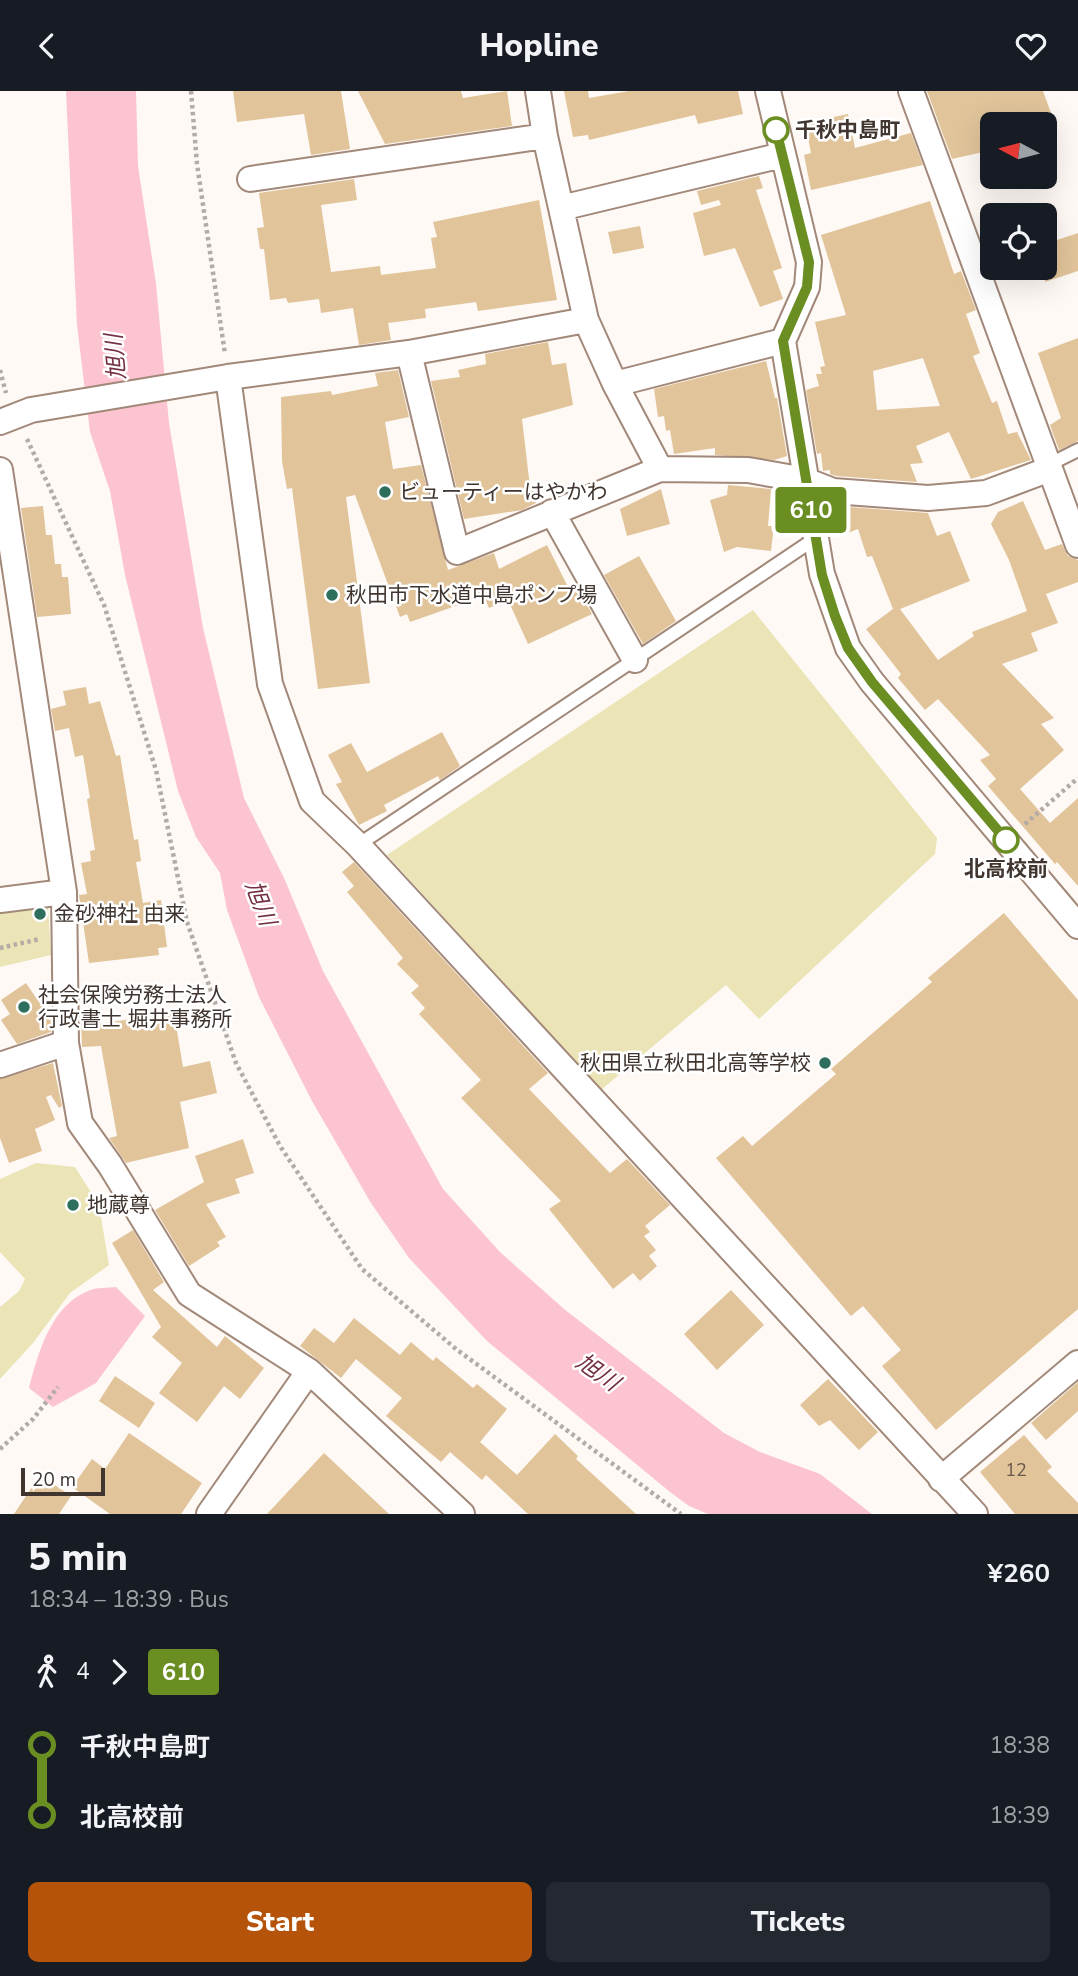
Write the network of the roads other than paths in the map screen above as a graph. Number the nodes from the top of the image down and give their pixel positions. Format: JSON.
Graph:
{"nodes":[{"id":1,"x":538,"y":91,"type":"edge"},
{"id":2,"x":768,"y":91,"type":"edge"},
{"id":3,"x":911,"y":91,"type":"edge"},
{"id":4,"x":545,"y":136,"type":"junction"},
{"id":5,"x":782,"y":155,"type":"junction"},
{"id":6,"x":250,"y":179,"type":"dead end"},
{"id":7,"x":561,"y":208,"type":"junction"},
{"id":8,"x":586,"y":320,"type":"junction"},
{"id":9,"x":783,"y":341,"type":"junction"},
{"id":10,"x":409,"y":353,"type":"junction"},
{"id":11,"x":228,"y":377,"type":"junction"},
{"id":12,"x":615,"y":384,"type":"junction"},
{"id":13,"x":16,"y":416,"type":"edge"},
{"id":14,"x":1078,"y":450,"type":"edge"},
{"id":15,"x":1049,"y":467,"type":"junction"},
{"id":16,"x":660,"y":469,"type":"junction"},
{"id":17,"x":0,"y":470,"type":"edge"},
{"id":18,"x":805,"y":480,"type":"junction"},
{"id":19,"x":552,"y":512,"type":"junction"},
{"id":20,"x":816,"y":538,"type":"junction"},
{"id":21,"x":1078,"y":545,"type":"edge"},
{"id":22,"x":7,"y":566,"type":"edge"},
{"id":23,"x":635,"y":660,"type":"junction"},
{"id":24,"x":358,"y":845,"type":"junction"},
{"id":25,"x":64,"y":892,"type":"junction"},
{"id":26,"x":0,"y":900,"type":"edge"},
{"id":27,"x":1078,"y":926,"type":"edge"},
{"id":28,"x":66,"y":1042,"type":"junction"},
{"id":29,"x":0,"y":1065,"type":"edge"},
{"id":30,"x":1078,"y":1363,"type":"edge"},
{"id":31,"x":309,"y":1371,"type":"junction"},
{"id":32,"x":941,"y":1479,"type":"junction"},
{"id":33,"x":209,"y":1514,"type":"edge"},
{"id":34,"x":462,"y":1514,"type":"edge"},
{"id":35,"x":975,"y":1514,"type":"edge"}],
"edges":[{"from":1,"to":4,"type":"street"},
{"from":2,"to":5,"type":"street"},
{"from":3,"to":15,"type":"street"},
{"from":4,"to":6,"type":"street"},
{"from":4,"to":7,"type":"street"},
{"from":5,"to":7,"type":"street"},
{"from":5,"to":9,"type":"street"},
{"from":7,"to":8,"type":"street"},
{"from":8,"to":10,"type":"street"},
{"from":8,"to":12,"type":"street"},
{"from":9,"to":12,"type":"street"},
{"from":9,"to":18,"type":"street"},
{"from":10,"to":11,"type":"street"},
{"from":10,"to":19,"type":"street"},
{"from":11,"to":13,"type":"street"},
{"from":11,"to":24,"type":"street"},
{"from":12,"to":16,"type":"street"},
{"from":14,"to":15,"type":"lane"},
{"from":15,"to":18,"type":"street"},
{"from":15,"to":21,"type":"street"},
{"from":16,"to":18,"type":"street"},
{"from":16,"to":19,"type":"street"},
{"from":17,"to":22,"type":"street"},
{"from":18,"to":20,"type":"street"},
{"from":19,"to":23,"type":"street"},
{"from":20,"to":23,"type":"lane"},
{"from":20,"to":27,"type":"street"},
{"from":22,"to":25,"type":"street"},
{"from":23,"to":24,"type":"lane"},
{"from":24,"to":32,"type":"street"},
{"from":25,"to":26,"type":"street"},
{"from":25,"to":28,"type":"street"},
{"from":28,"to":29,"type":"street"},
{"from":28,"to":31,"type":"street"},
{"from":30,"to":32,"type":"street"},
{"from":31,"to":33,"type":"street"},
{"from":31,"to":34,"type":"street"},
{"from":32,"to":35,"type":"street"}]}
